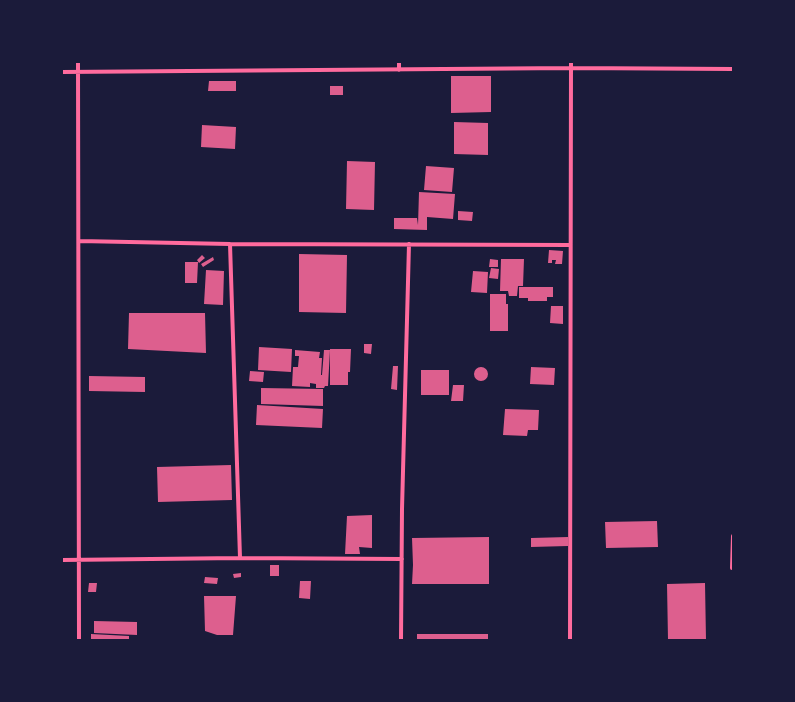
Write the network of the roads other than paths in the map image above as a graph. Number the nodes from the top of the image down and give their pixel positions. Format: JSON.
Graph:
{"nodes":[{"id":1,"x":78,"y":62,"type":"edge"},
{"id":2,"x":399,"y":62,"type":"edge"},
{"id":3,"x":570,"y":62,"type":"edge"},
{"id":4,"x":570,"y":68,"type":"junction"},
{"id":5,"x":733,"y":69,"type":"edge"},
{"id":6,"x":399,"y":70,"type":"junction"},
{"id":7,"x":62,"y":72,"type":"edge"},
{"id":8,"x":78,"y":72,"type":"junction"},
{"id":9,"x":79,"y":241,"type":"junction"},
{"id":10,"x":230,"y":244,"type":"junction"},
{"id":11,"x":409,"y":244,"type":"junction"},
{"id":12,"x":570,"y":245,"type":"junction"},
{"id":13,"x":733,"y":536,"type":"edge"},
{"id":14,"x":240,"y":558,"type":"junction"},
{"id":15,"x":402,"y":559,"type":"junction"},
{"id":16,"x":62,"y":560,"type":"edge"},
{"id":17,"x":79,"y":560,"type":"junction"},
{"id":18,"x":733,"y":568,"type":"edge"},
{"id":19,"x":79,"y":640,"type":"edge"},
{"id":20,"x":401,"y":640,"type":"edge"},
{"id":21,"x":570,"y":640,"type":"edge"}],
"edges":[{"from":1,"to":8,"type":"street"},
{"from":2,"to":6,"type":"street"},
{"from":3,"to":4,"type":"street"},
{"from":4,"to":5,"type":"street"},
{"from":4,"to":6,"type":"street"},
{"from":4,"to":12,"type":"street"},
{"from":6,"to":8,"type":"street"},
{"from":7,"to":8,"type":"street"},
{"from":8,"to":9,"type":"street"},
{"from":9,"to":10,"type":"street"},
{"from":9,"to":17,"type":"street"},
{"from":10,"to":11,"type":"street"},
{"from":10,"to":14,"type":"street"},
{"from":11,"to":12,"type":"street"},
{"from":11,"to":15,"type":"street"},
{"from":12,"to":21,"type":"street"},
{"from":13,"to":18,"type":"street"},
{"from":14,"to":15,"type":"street"},
{"from":14,"to":17,"type":"street"},
{"from":15,"to":20,"type":"street"},
{"from":16,"to":17,"type":"street"},
{"from":17,"to":19,"type":"street"}]}
